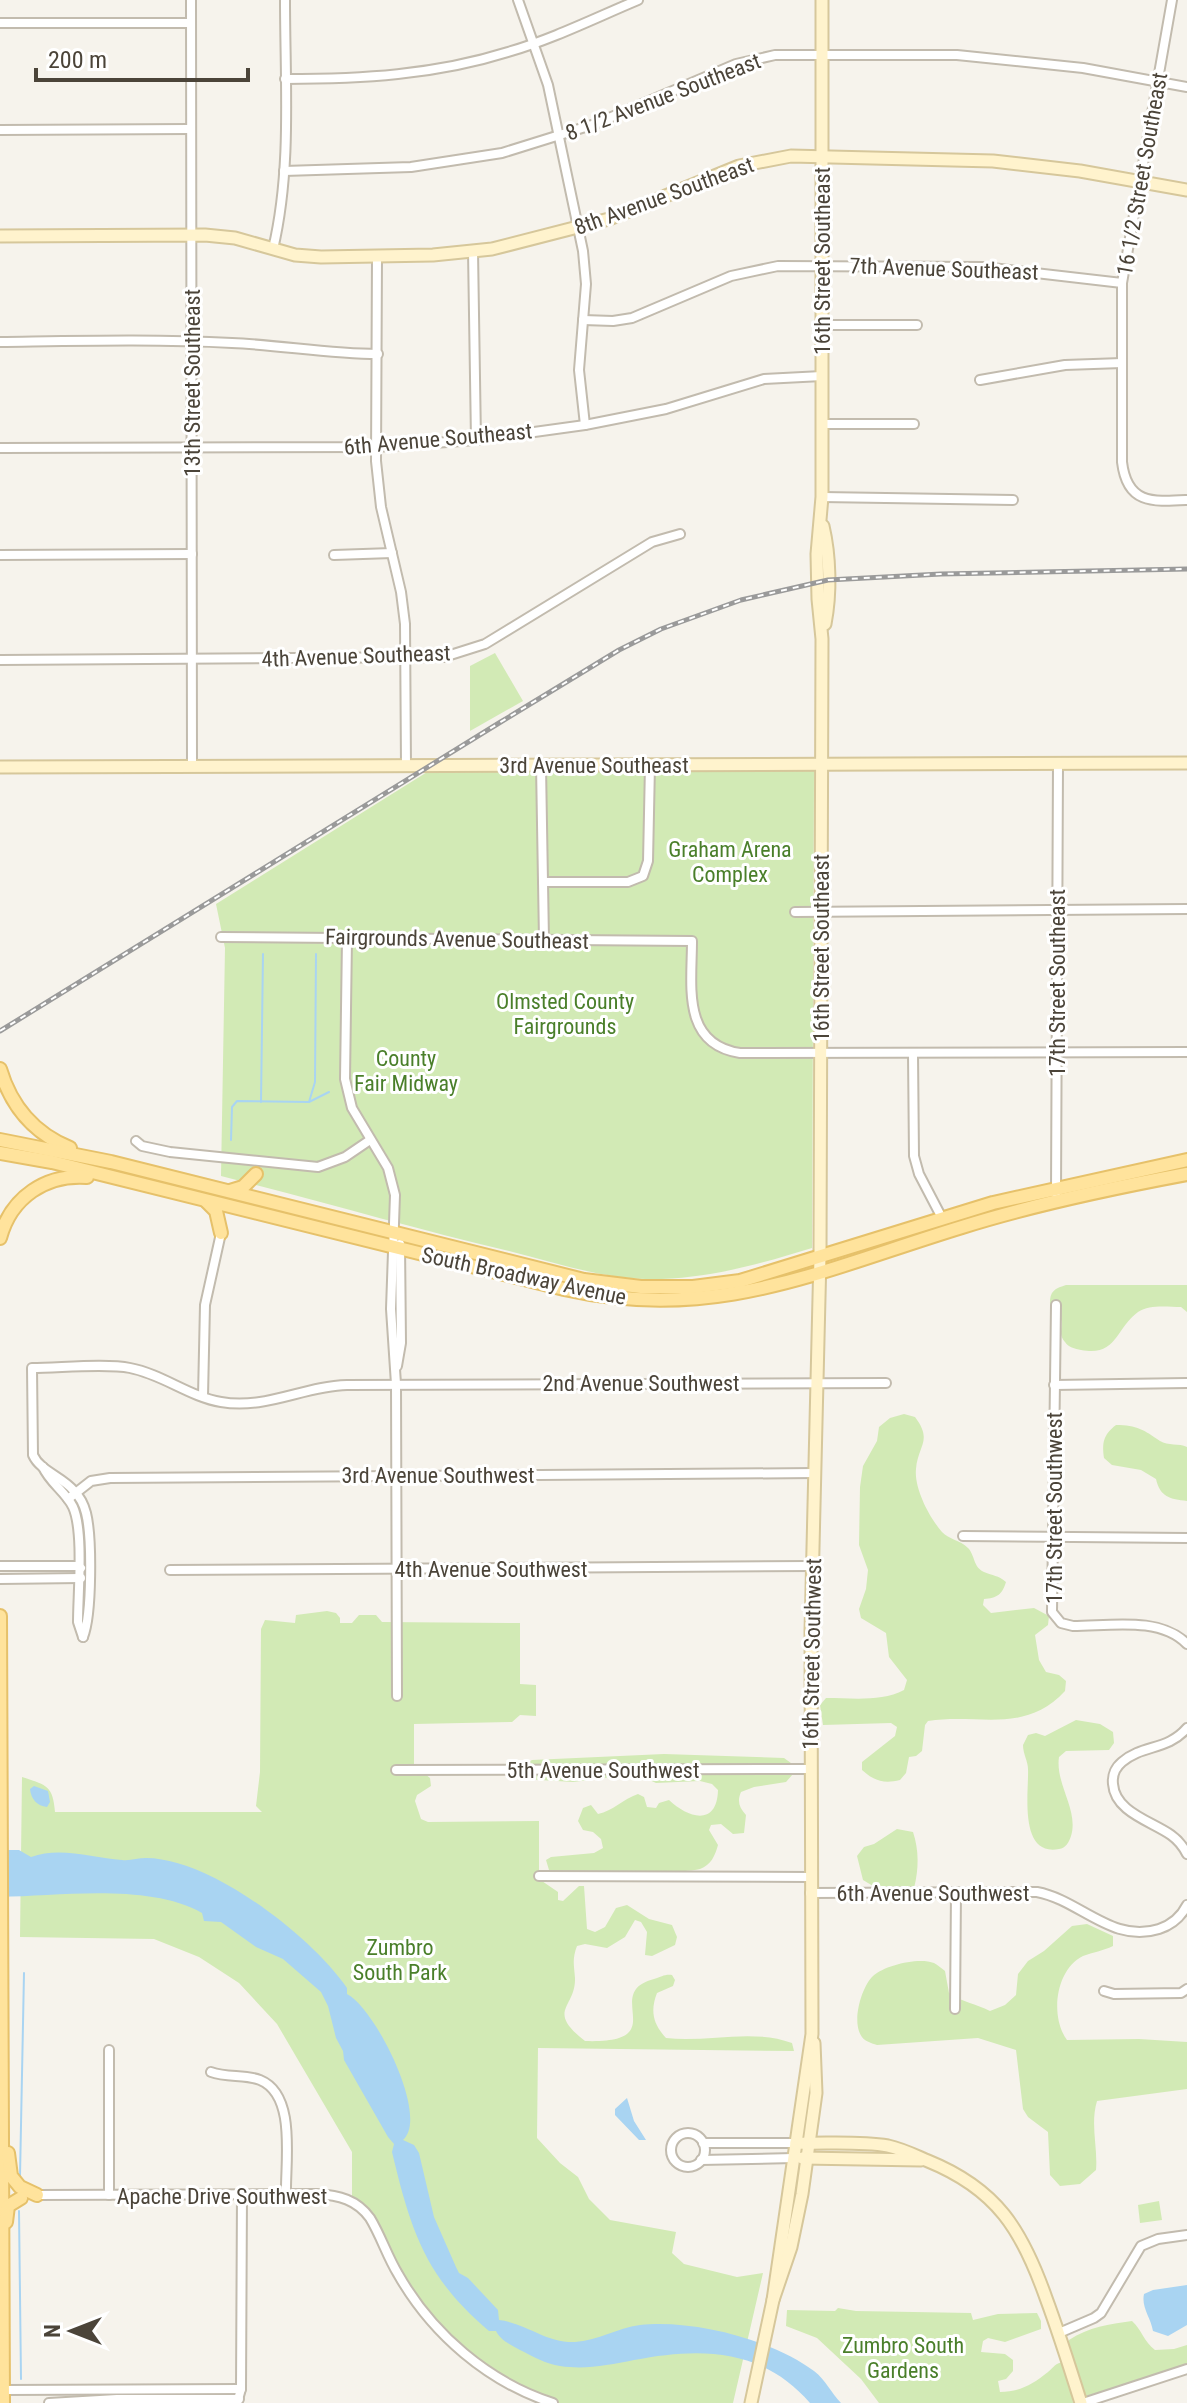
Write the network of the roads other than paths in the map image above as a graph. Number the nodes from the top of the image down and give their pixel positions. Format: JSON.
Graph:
{"nodes":[{"id":1,"x":191,"y":0,"type":"edge"},
{"id":2,"x":285,"y":0,"type":"edge"},
{"id":3,"x":518,"y":0,"type":"edge"},
{"id":4,"x":638,"y":0,"type":"edge"},
{"id":5,"x":822,"y":0,"type":"edge"},
{"id":6,"x":1172,"y":0,"type":"edge"},
{"id":7,"x":0,"y":23,"type":"edge"},
{"id":8,"x":191,"y":23,"type":"junction"},
{"id":9,"x":534,"y":44,"type":"junction"},
{"id":10,"x":823,"y":54,"type":"junction"},
{"id":11,"x":285,"y":79,"type":"junction"},
{"id":12,"x":1157,"y":81,"type":"junction"},
{"id":13,"x":1187,"y":87,"type":"edge"},
{"id":14,"x":190,"y":129,"type":"junction"},
{"id":15,"x":0,"y":130,"type":"edge"},
{"id":16,"x":559,"y":137,"type":"junction"},
{"id":17,"x":823,"y":156,"type":"junction"},
{"id":18,"x":284,"y":171,"type":"junction"},
{"id":19,"x":1139,"y":182,"type":"junction"},
{"id":20,"x":1187,"y":190,"type":"edge"},
{"id":21,"x":578,"y":228,"type":"junction"},
{"id":22,"x":191,"y":235,"type":"junction"},
{"id":23,"x":0,"y":236,"type":"edge"},
{"id":24,"x":273,"y":249,"type":"junction"},
{"id":25,"x":473,"y":251,"type":"junction"},
{"id":26,"x":377,"y":257,"type":"junction"},
{"id":27,"x":823,"y":265,"type":"junction"},
{"id":28,"x":1122,"y":283,"type":"junction"},
{"id":29,"x":583,"y":320,"type":"junction"},
{"id":30,"x":822,"y":325,"type":"junction"},
{"id":31,"x":917,"y":325,"type":"dead end"},
{"id":32,"x":191,"y":341,"type":"junction"},
{"id":33,"x":0,"y":342,"type":"edge"},
{"id":34,"x":378,"y":354,"type":"junction"},
{"id":35,"x":1122,"y":363,"type":"junction"},
{"id":36,"x":822,"y":376,"type":"junction"},
{"id":37,"x":980,"y":380,"type":"dead end"},
{"id":38,"x":822,"y":424,"type":"junction"},
{"id":39,"x":914,"y":424,"type":"dead end"},
{"id":40,"x":585,"y":425,"type":"junction"},
{"id":41,"x":476,"y":440,"type":"junction"},
{"id":42,"x":376,"y":447,"type":"junction"},
{"id":43,"x":0,"y":448,"type":"edge"},
{"id":44,"x":192,"y":448,"type":"junction"},
{"id":45,"x":822,"y":497,"type":"junction"},
{"id":46,"x":1013,"y":500,"type":"dead end"},
{"id":47,"x":1187,"y":500,"type":"edge"},
{"id":48,"x":680,"y":534,"type":"dead end"},
{"id":49,"x":392,"y":553,"type":"junction"},
{"id":50,"x":192,"y":554,"type":"junction"},
{"id":51,"x":0,"y":555,"type":"edge"},
{"id":52,"x":334,"y":555,"type":"dead end"},
{"id":53,"x":405,"y":659,"type":"junction"},
{"id":54,"x":0,"y":660,"type":"edge"},
{"id":55,"x":191,"y":660,"type":"junction"},
{"id":56,"x":1187,"y":763,"type":"edge"},
{"id":57,"x":1058,"y":764,"type":"junction"},
{"id":58,"x":650,"y":765,"type":"junction"},
{"id":59,"x":822,"y":765,"type":"junction"},
{"id":60,"x":406,"y":766,"type":"junction"},
{"id":61,"x":541,"y":766,"type":"junction"},
{"id":62,"x":0,"y":767,"type":"edge"},
{"id":63,"x":192,"y":767,"type":"junction"},
{"id":64,"x":543,"y":882,"type":"junction"},
{"id":65,"x":1057,"y":909,"type":"junction"},
{"id":66,"x":1187,"y":909,"type":"edge"},
{"id":67,"x":821,"y":911,"type":"junction"},
{"id":68,"x":795,"y":912,"type":"dead end"},
{"id":69,"x":221,"y":937,"type":"dead end"},
{"id":70,"x":347,"y":939,"type":"junction"},
{"id":71,"x":544,"y":940,"type":"junction"},
{"id":72,"x":1187,"y":1052,"type":"edge"},
{"id":73,"x":1057,"y":1053,"type":"junction"},
{"id":74,"x":821,"y":1054,"type":"junction"},
{"id":75,"x":913,"y":1054,"type":"junction"},
{"id":76,"x":0,"y":1069,"type":"edge"},
{"id":77,"x":0,"y":1140,"type":"edge"},
{"id":78,"x":370,"y":1140,"type":"junction"},
{"id":79,"x":136,"y":1141,"type":"dead end"},
{"id":80,"x":0,"y":1153,"type":"edge"},
{"id":81,"x":259,"y":1160,"type":"junction"},
{"id":82,"x":1187,"y":1160,"type":"edge"},
{"id":83,"x":111,"y":1162,"type":"junction"},
{"id":84,"x":256,"y":1174,"type":"junction"},
{"id":85,"x":1187,"y":1174,"type":"edge"},
{"id":86,"x":113,"y":1178,"type":"junction"},
{"id":87,"x":1056,"y":1188,"type":"junction"},
{"id":88,"x":227,"y":1191,"type":"junction"},
{"id":89,"x":203,"y":1199,"type":"junction"},
{"id":90,"x":1056,"y":1202,"type":"junction"},
{"id":91,"x":273,"y":1203,"type":"junction"},
{"id":92,"x":249,"y":1211,"type":"junction"},
{"id":93,"x":942,"y":1218,"type":"junction"},
{"id":94,"x":221,"y":1233,"type":"junction"},
{"id":95,"x":395,"y":1233,"type":"junction"},
{"id":96,"x":0,"y":1238,"type":"edge"},
{"id":97,"x":397,"y":1248,"type":"junction"},
{"id":98,"x":820,"y":1256,"type":"junction"},
{"id":99,"x":819,"y":1274,"type":"junction"},
{"id":100,"x":1056,"y":1305,"type":"dead end"},
{"id":101,"x":395,"y":1380,"type":"junction"},
{"id":102,"x":817,"y":1383,"type":"junction"},
{"id":103,"x":886,"y":1383,"type":"dead end"},
{"id":104,"x":1187,"y":1383,"type":"edge"},
{"id":105,"x":1054,"y":1385,"type":"junction"},
{"id":106,"x":203,"y":1396,"type":"junction"},
{"id":107,"x":815,"y":1473,"type":"junction"},
{"id":108,"x":396,"y":1476,"type":"junction"},
{"id":109,"x":72,"y":1495,"type":"junction"},
{"id":110,"x":964,"y":1534,"type":"dead end"},
{"id":111,"x":1054,"y":1537,"type":"junction"},
{"id":112,"x":1187,"y":1538,"type":"edge"},
{"id":113,"x":0,"y":1566,"type":"edge"},
{"id":114,"x":78,"y":1566,"type":"junction"},
{"id":115,"x":812,"y":1566,"type":"junction"},
{"id":116,"x":170,"y":1570,"type":"dead end"},
{"id":117,"x":397,"y":1570,"type":"junction"},
{"id":118,"x":89,"y":1573,"type":"junction"},
{"id":119,"x":0,"y":1579,"type":"edge"},
{"id":120,"x":78,"y":1580,"type":"junction"},
{"id":121,"x":0,"y":1616,"type":"edge"},
{"id":122,"x":1187,"y":1644,"type":"edge"},
{"id":123,"x":397,"y":1696,"type":"dead end"},
{"id":124,"x":1187,"y":1728,"type":"edge"},
{"id":125,"x":810,"y":1769,"type":"junction"},
{"id":126,"x":396,"y":1770,"type":"dead end"},
{"id":127,"x":1,"y":1827,"type":"edge"},
{"id":128,"x":1187,"y":1854,"type":"edge"},
{"id":129,"x":539,"y":1876,"type":"dead end"},
{"id":130,"x":811,"y":1877,"type":"junction"},
{"id":131,"x":956,"y":1892,"type":"junction"},
{"id":132,"x":810,"y":1893,"type":"junction"},
{"id":133,"x":1186,"y":1912,"type":"edge"},
{"id":134,"x":2,"y":1923,"type":"edge"},
{"id":135,"x":1187,"y":1989,"type":"edge"},
{"id":136,"x":1104,"y":1991,"type":"dead end"},
{"id":137,"x":955,"y":2009,"type":"dead end"},
{"id":138,"x":812,"y":2034,"type":"junction"},
{"id":139,"x":109,"y":2050,"type":"dead end"},
{"id":140,"x":211,"y":2072,"type":"dead end"},
{"id":141,"x":2,"y":2104,"type":"edge"},
{"id":142,"x":703,"y":2143,"type":"junction"},
{"id":143,"x":796,"y":2143,"type":"junction"},
{"id":144,"x":810,"y":2143,"type":"junction"},
{"id":145,"x":794,"y":2158,"type":"junction"},
{"id":146,"x":808,"y":2158,"type":"junction"},
{"id":147,"x":701,"y":2160,"type":"junction"},
{"id":148,"x":925,"y":2160,"type":"junction"},
{"id":149,"x":37,"y":2195,"type":"junction"},
{"id":150,"x":109,"y":2195,"type":"junction"},
{"id":151,"x":242,"y":2195,"type":"junction"},
{"id":152,"x":286,"y":2195,"type":"junction"},
{"id":153,"x":0,"y":2196,"type":"edge"},
{"id":154,"x":21,"y":2198,"type":"junction"},
{"id":155,"x":1187,"y":2235,"type":"edge"},
{"id":156,"x":1,"y":2240,"type":"edge"},
{"id":157,"x":773,"y":2300,"type":"junction"},
{"id":158,"x":1059,"y":2333,"type":"junction"},
{"id":159,"x":1187,"y":2369,"type":"edge"},
{"id":160,"x":241,"y":2389,"type":"junction"},
{"id":161,"x":100,"y":2390,"type":"junction"},
{"id":162,"x":2,"y":2395,"type":"edge"},
{"id":163,"x":238,"y":2401,"type":"edge"},
{"id":164,"x":101,"y":2402,"type":"edge"},
{"id":165,"x":49,"y":2403,"type":"edge"},
{"id":166,"x":553,"y":2403,"type":"edge"},
{"id":167,"x":751,"y":2403,"type":"edge"},
{"id":168,"x":1082,"y":2403,"type":"edge"}],
"edges":[{"from":1,"to":8,"type":"street","name":"13th Street Southeast"},
{"from":2,"to":11,"type":"street"},
{"from":3,"to":9,"type":"street"},
{"from":4,"to":9,"type":"street"},
{"from":5,"to":10,"type":"main road","name":"16th Street Southeast"},
{"from":6,"to":12,"type":"street","name":"16 1/2 Street Southeast"},
{"from":7,"to":8,"type":"street"},
{"from":8,"to":14,"type":"street","name":"13th Street Southeast"},
{"from":9,"to":11,"type":"street"},
{"from":9,"to":16,"type":"street"},
{"from":10,"to":12,"type":"street","name":"8 1/2 Avenue Southeast"},
{"from":10,"to":16,"type":"street","name":"8 1/2 Avenue Southeast"},
{"from":10,"to":17,"type":"main road","name":"16th Street Southeast"},
{"from":11,"to":18,"type":"street"},
{"from":12,"to":13,"type":"street","name":"8 1/2 Avenue Southeast"},
{"from":12,"to":19,"type":"street","name":"16 1/2 Street Southeast"},
{"from":14,"to":15,"type":"street"},
{"from":14,"to":22,"type":"street","name":"13th Street Southeast"},
{"from":16,"to":18,"type":"street","name":"8 1/2 Avenue Southeast"},
{"from":16,"to":21,"type":"street"},
{"from":17,"to":19,"type":"main road","name":"8th Avenue Southeast"},
{"from":17,"to":21,"type":"main road","name":"8th Avenue Southeast"},
{"from":17,"to":27,"type":"main road","name":"16th Street Southeast"},
{"from":18,"to":24,"type":"street"},
{"from":19,"to":20,"type":"main road","name":"8th Avenue Southeast"},
{"from":19,"to":28,"type":"street","name":"16 1/2 Street Southeast"},
{"from":21,"to":25,"type":"main road","name":"8th Avenue Southeast"},
{"from":21,"to":29,"type":"street"},
{"from":22,"to":23,"type":"main road","name":"8th Avenue Southeast"},
{"from":22,"to":24,"type":"main road","name":"8th Avenue Southeast"},
{"from":22,"to":32,"type":"street","name":"13th Street Southeast"},
{"from":24,"to":26,"type":"main road","name":"8th Avenue Southeast"},
{"from":25,"to":26,"type":"main road","name":"8th Avenue Southeast"},
{"from":25,"to":41,"type":"street"},
{"from":26,"to":34,"type":"street"},
{"from":27,"to":28,"type":"street","name":"7th Avenue Southeast"},
{"from":27,"to":29,"type":"street","name":"7th Avenue Southeast"},
{"from":27,"to":30,"type":"main road","name":"16th Street Southeast"},
{"from":28,"to":35,"type":"street","name":"16 1/2 Street Southeast"},
{"from":29,"to":40,"type":"street"},
{"from":30,"to":31,"type":"street"},
{"from":30,"to":36,"type":"main road","name":"16th Street Southeast"},
{"from":32,"to":33,"type":"street"},
{"from":32,"to":34,"type":"street"},
{"from":32,"to":44,"type":"street","name":"13th Street Southeast"},
{"from":34,"to":42,"type":"street"},
{"from":35,"to":37,"type":"street"},
{"from":35,"to":47,"type":"street","name":"16 1/2 Street Southeast"},
{"from":36,"to":38,"type":"main road","name":"16th Street Southeast"},
{"from":36,"to":40,"type":"street","name":"6th Avenue Southeast"},
{"from":38,"to":39,"type":"street"},
{"from":38,"to":45,"type":"main road","name":"16th Street Southeast"},
{"from":40,"to":41,"type":"street","name":"6th Avenue Southeast"},
{"from":41,"to":42,"type":"street","name":"6th Avenue Southeast"},
{"from":42,"to":44,"type":"street","name":"6th Avenue Southeast"},
{"from":42,"to":49,"type":"street"},
{"from":43,"to":44,"type":"street","name":"6th Avenue Southeast"},
{"from":44,"to":50,"type":"street","name":"13th Street Southeast"},
{"from":45,"to":46,"type":"street"},
{"from":45,"to":59,"type":"main road","name":"16th Street Southeast"},
{"from":48,"to":53,"type":"street","name":"4th Avenue Southeast"},
{"from":49,"to":52,"type":"street"},
{"from":49,"to":53,"type":"street"},
{"from":50,"to":51,"type":"street"},
{"from":50,"to":55,"type":"street","name":"13th Street Southeast"},
{"from":53,"to":55,"type":"street","name":"4th Avenue Southeast"},
{"from":53,"to":60,"type":"street"},
{"from":54,"to":55,"type":"street","name":"4th Avenue Southeast"},
{"from":55,"to":63,"type":"street","name":"13th Street Southeast"},
{"from":56,"to":57,"type":"main road","name":"3rd Avenue Southeast"},
{"from":57,"to":59,"type":"main road","name":"3rd Avenue Southeast"},
{"from":57,"to":65,"type":"street","name":"17th Street Southeast"},
{"from":58,"to":59,"type":"main road","name":"3rd Avenue Southeast"},
{"from":58,"to":61,"type":"main road","name":"3rd Avenue Southeast"},
{"from":58,"to":64,"type":"street"},
{"from":59,"to":67,"type":"main road","name":"16th Street Southeast"},
{"from":60,"to":61,"type":"main road","name":"3rd Avenue Southeast"},
{"from":60,"to":63,"type":"main road","name":"3rd Avenue Southeast"},
{"from":61,"to":64,"type":"street"},
{"from":62,"to":63,"type":"main road","name":"3rd Avenue Southeast"},
{"from":64,"to":71,"type":"street"},
{"from":65,"to":66,"type":"street"},
{"from":65,"to":67,"type":"street"},
{"from":65,"to":73,"type":"street","name":"17th Street Southeast"},
{"from":67,"to":68,"type":"street"},
{"from":67,"to":74,"type":"main road","name":"16th Street Southeast"},
{"from":69,"to":70,"type":"street","name":"Fairgrounds Avenue Southeast"},
{"from":70,"to":71,"type":"street","name":"Fairgrounds Avenue Southeast"},
{"from":70,"to":78,"type":"street"},
{"from":71,"to":74,"type":"street","name":"Fairgrounds Avenue Southeast"},
{"from":72,"to":73,"type":"street"},
{"from":73,"to":75,"type":"street"},
{"from":73,"to":87,"type":"street","name":"17th Street Southeast"},
{"from":74,"to":75,"type":"street"},
{"from":74,"to":98,"type":"main road","name":"16th Street Southeast"},
{"from":75,"to":93,"type":"street"},
{"from":76,"to":83,"type":"main road"},
{"from":77,"to":83,"type":"main road","name":"South Broadway Avenue"},
{"from":78,"to":81,"type":"street"},
{"from":78,"to":95,"type":"street"},
{"from":79,"to":81,"type":"street"},
{"from":80,"to":86,"type":"main road","name":"South Broadway Avenue"},
{"from":81,"to":84,"type":"street"},
{"from":82,"to":87,"type":"main road","name":"South Broadway Avenue"},
{"from":83,"to":88,"type":"main road","name":"South Broadway Avenue"},
{"from":84,"to":88,"type":"main road"},
{"from":84,"to":91,"type":"main road"},
{"from":85,"to":90,"type":"main road","name":"South Broadway Avenue"},
{"from":86,"to":89,"type":"main road","name":"South Broadway Avenue"},
{"from":86,"to":96,"type":"main road"},
{"from":87,"to":90,"type":"street","name":"17th Street Southeast"},
{"from":87,"to":93,"type":"main road","name":"South Broadway Avenue"},
{"from":88,"to":91,"type":"main road","name":"South Broadway Avenue"},
{"from":89,"to":92,"type":"main road","name":"South Broadway Avenue"},
{"from":89,"to":94,"type":"main road"},
{"from":90,"to":99,"type":"main road","name":"South Broadway Avenue"},
{"from":91,"to":95,"type":"main road","name":"South Broadway Avenue"},
{"from":92,"to":94,"type":"main road"},
{"from":92,"to":97,"type":"main road","name":"South Broadway Avenue"},
{"from":93,"to":98,"type":"main road","name":"South Broadway Avenue"},
{"from":94,"to":106,"type":"street"},
{"from":95,"to":97,"type":"street"},
{"from":95,"to":98,"type":"main road","name":"South Broadway Avenue"},
{"from":97,"to":99,"type":"main road","name":"South Broadway Avenue"},
{"from":97,"to":101,"type":"street"},
{"from":98,"to":99,"type":"main road","name":"16th Street Southeast"},
{"from":99,"to":102,"type":"main road","name":"16th Street Southwest"},
{"from":100,"to":105,"type":"street","name":"17th Street Southwest"},
{"from":101,"to":102,"type":"street","name":"2nd Avenue Southwest"},
{"from":101,"to":106,"type":"street","name":"2nd Avenue Southwest"},
{"from":101,"to":108,"type":"street"},
{"from":102,"to":103,"type":"street","name":"2nd Avenue Southwest"},
{"from":102,"to":107,"type":"main road","name":"16th Street Southwest"},
{"from":104,"to":105,"type":"street"},
{"from":105,"to":111,"type":"street","name":"17th Street Southwest"},
{"from":106,"to":109,"type":"street","name":"2nd Avenue Southwest"},
{"from":107,"to":108,"type":"street","name":"3rd Avenue Southwest"},
{"from":107,"to":115,"type":"main road","name":"16th Street Southwest"},
{"from":108,"to":109,"type":"street","name":"3rd Avenue Southwest"},
{"from":108,"to":117,"type":"street"},
{"from":109,"to":114,"type":"street"},
{"from":109,"to":118,"type":"street"},
{"from":110,"to":111,"type":"street"},
{"from":111,"to":112,"type":"street"},
{"from":111,"to":122,"type":"street","name":"17th Street Southwest"},
{"from":113,"to":114,"type":"street"},
{"from":114,"to":118,"type":"street"},
{"from":114,"to":120,"type":"street"},
{"from":115,"to":117,"type":"street","name":"4th Avenue Southwest"},
{"from":115,"to":125,"type":"main road","name":"16th Street Southwest"},
{"from":116,"to":117,"type":"street","name":"4th Avenue Southwest"},
{"from":117,"to":123,"type":"street"},
{"from":118,"to":120,"type":"street"},
{"from":118,"to":120,"type":"street"},
{"from":119,"to":120,"type":"street"},
{"from":121,"to":127,"type":"main road"},
{"from":124,"to":128,"type":"street"},
{"from":125,"to":126,"type":"street","name":"5th Avenue Southwest"},
{"from":125,"to":130,"type":"main road","name":"16th Street Southwest"},
{"from":127,"to":134,"type":"main road"},
{"from":129,"to":130,"type":"street","name":"6th Avenue Southwest"},
{"from":130,"to":132,"type":"main road","name":"16th Street Southwest"},
{"from":131,"to":132,"type":"street","name":"6th Avenue Southwest"},
{"from":131,"to":133,"type":"street","name":"6th Avenue Southwest"},
{"from":131,"to":137,"type":"street"},
{"from":132,"to":138,"type":"main road","name":"16th Street Southwest"},
{"from":134,"to":141,"type":"main road"},
{"from":135,"to":136,"type":"street"},
{"from":138,"to":143,"type":"main road","name":"16th Street Southwest"},
{"from":138,"to":144,"type":"main road","name":"16th Street Southwest"},
{"from":139,"to":150,"type":"street"},
{"from":140,"to":152,"type":"street"},
{"from":141,"to":149,"type":"main road"},
{"from":141,"to":153,"type":"main road"},
{"from":142,"to":143,"type":"street"},
{"from":142,"to":147,"type":"street"},
{"from":142,"to":147,"type":"street"},
{"from":143,"to":144,"type":"main road"},
{"from":143,"to":145,"type":"main road","name":"16th Street Southwest"},
{"from":144,"to":146,"type":"main road","name":"16th Street Southwest"},
{"from":144,"to":148,"type":"main road"},
{"from":145,"to":146,"type":"main road"},
{"from":145,"to":147,"type":"street"},
{"from":145,"to":157,"type":"main road","name":"16th Street Southwest"},
{"from":146,"to":148,"type":"main road"},
{"from":146,"to":157,"type":"main road","name":"16th Street Southwest"},
{"from":148,"to":158,"type":"main road"},
{"from":149,"to":150,"type":"street","name":"Apache Drive Southwest"},
{"from":149,"to":154,"type":"main road"},
{"from":150,"to":151,"type":"street","name":"Apache Drive Southwest"},
{"from":151,"to":152,"type":"street","name":"Apache Drive Southwest"},
{"from":151,"to":160,"type":"street"},
{"from":152,"to":166,"type":"street","name":"Apache Drive Southwest"},
{"from":153,"to":154,"type":"main road"},
{"from":153,"to":156,"type":"main road"},
{"from":154,"to":156,"type":"main road"},
{"from":155,"to":158,"type":"street"},
{"from":156,"to":162,"type":"main road"},
{"from":157,"to":167,"type":"main road","name":"16th Street Southwest"},
{"from":158,"to":168,"type":"main road"},
{"from":159,"to":168,"type":"street"},
{"from":160,"to":161,"type":"street"},
{"from":160,"to":163,"type":"street"},
{"from":161,"to":162,"type":"street"},
{"from":161,"to":164,"type":"street"},
{"from":163,"to":164,"type":"street"},
{"from":164,"to":165,"type":"street"}]}
